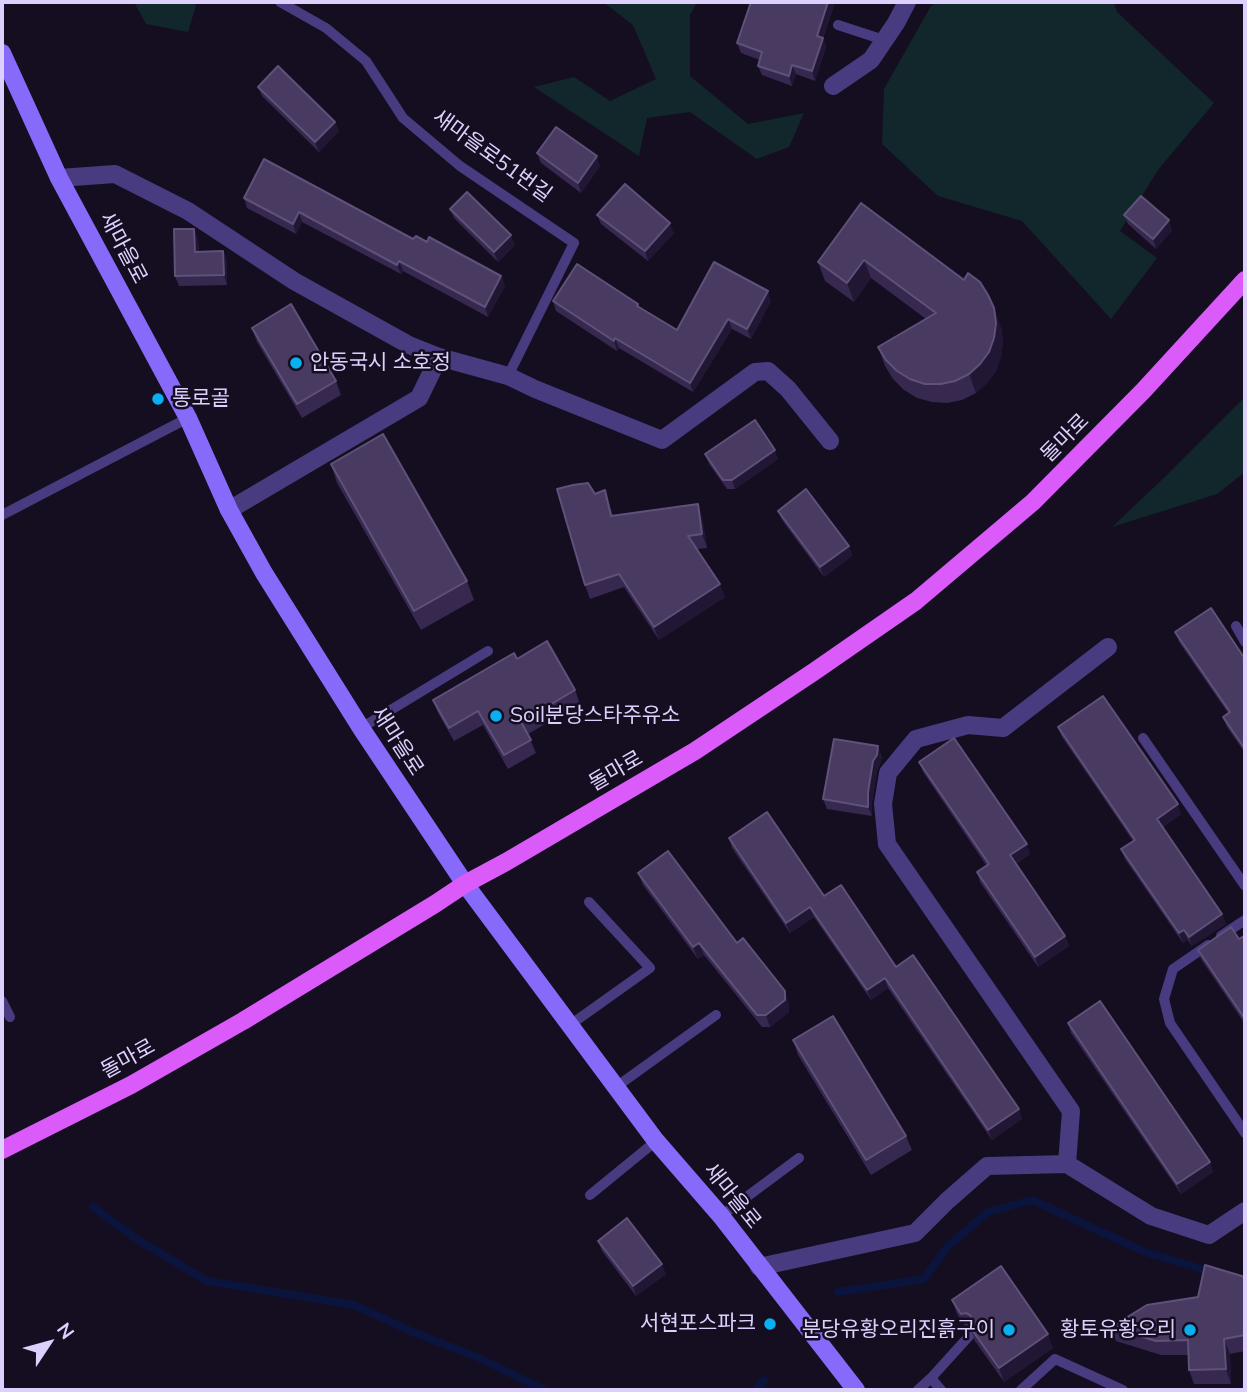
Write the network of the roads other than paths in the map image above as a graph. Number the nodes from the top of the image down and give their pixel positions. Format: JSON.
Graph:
{"nodes":[{"id":1,"x":280,"y":2,"type":"edge"},
{"id":2,"x":907,"y":2,"type":"edge"},
{"id":3,"x":838,"y":25,"type":"dead end"},
{"id":4,"x":884,"y":40,"type":"junction"},
{"id":5,"x":3,"y":59,"type":"edge"},
{"id":6,"x":832,"y":86,"type":"dead end"},
{"id":7,"x":59,"y":178,"type":"junction"},
{"id":8,"x":1245,"y":280,"type":"edge"},
{"id":9,"x":439,"y":357,"type":"junction"},
{"id":10,"x":508,"y":376,"type":"junction"},
{"id":11,"x":188,"y":418,"type":"junction"},
{"id":12,"x":830,"y":441,"type":"dead end"},
{"id":13,"x":229,"y":510,"type":"junction"},
{"id":14,"x":2,"y":515,"type":"edge"},
{"id":15,"x":1236,"y":626,"type":"dead end"},
{"id":16,"x":1245,"y":642,"type":"edge"},
{"id":17,"x":1108,"y":647,"type":"dead end"},
{"id":18,"x":488,"y":651,"type":"dead end"},
{"id":19,"x":361,"y":728,"type":"junction"},
{"id":20,"x":1143,"y":738,"type":"dead end"},
{"id":21,"x":1241,"y":870,"type":"edge"},
{"id":22,"x":465,"y":884,"type":"junction"},
{"id":23,"x":1245,"y":886,"type":"edge"},
{"id":24,"x":589,"y":902,"type":"dead end"},
{"id":25,"x":1245,"y":920,"type":"edge"},
{"id":26,"x":2,"y":1001,"type":"edge"},
{"id":27,"x":716,"y":1015,"type":"dead end"},
{"id":28,"x":10,"y":1017,"type":"dead end"},
{"id":29,"x":570,"y":1025,"type":"junction"},
{"id":30,"x":616,"y":1087,"type":"junction"},
{"id":31,"x":1245,"y":1133,"type":"edge"},
{"id":32,"x":656,"y":1141,"type":"junction"},
{"id":33,"x":2,"y":1150,"type":"edge"},
{"id":34,"x":799,"y":1158,"type":"dead end"},
{"id":35,"x":1067,"y":1164,"type":"junction"},
{"id":36,"x":590,"y":1195,"type":"dead end"},
{"id":37,"x":1245,"y":1211,"type":"edge"},
{"id":38,"x":721,"y":1216,"type":"junction"},
{"id":39,"x":759,"y":1267,"type":"junction"},
{"id":40,"x":970,"y":1335,"type":"edge"},
{"id":41,"x":931,"y":1378,"type":"junction"},
{"id":42,"x":856,"y":1390,"type":"edge"},
{"id":43,"x":918,"y":1390,"type":"edge"},
{"id":44,"x":941,"y":1390,"type":"edge"},
{"id":45,"x":1021,"y":1390,"type":"edge"},
{"id":46,"x":1123,"y":1390,"type":"edge"}],
"edges":[{"from":1,"to":10,"type":"lane","name":"새마을로51번길"},
{"from":2,"to":4,"type":"street"},
{"from":3,"to":4,"type":"lane"},
{"from":4,"to":6,"type":"street"},
{"from":5,"to":7,"type":"street","name":"새마을로"},
{"from":7,"to":9,"type":"street"},
{"from":7,"to":11,"type":"street","name":"새마을로"},
{"from":8,"to":22,"type":"main road","name":"돌마로"},
{"from":9,"to":10,"type":"street"},
{"from":9,"to":13,"type":"street"},
{"from":10,"to":12,"type":"street"},
{"from":11,"to":13,"type":"street","name":"새마을로"},
{"from":11,"to":14,"type":"lane"},
{"from":13,"to":19,"type":"street","name":"새마을로"},
{"from":15,"to":16,"type":"lane"},
{"from":17,"to":35,"type":"street"},
{"from":18,"to":19,"type":"lane"},
{"from":19,"to":22,"type":"street","name":"새마을로"},
{"from":20,"to":21,"type":"lane"},
{"from":21,"to":23,"type":"lane"},
{"from":22,"to":29,"type":"street","name":"새마을로"},
{"from":22,"to":33,"type":"main road","name":"돌마로"},
{"from":24,"to":29,"type":"lane"},
{"from":25,"to":31,"type":"lane"},
{"from":26,"to":28,"type":"lane"},
{"from":27,"to":30,"type":"lane"},
{"from":29,"to":30,"type":"street","name":"새마을로"},
{"from":30,"to":32,"type":"street","name":"새마을로"},
{"from":32,"to":36,"type":"lane"},
{"from":32,"to":38,"type":"street","name":"새마을로"},
{"from":34,"to":38,"type":"lane"},
{"from":35,"to":37,"type":"street"},
{"from":35,"to":39,"type":"street"},
{"from":38,"to":39,"type":"street","name":"새마을로"},
{"from":39,"to":42,"type":"street","name":"새마을로"},
{"from":40,"to":41,"type":"lane"},
{"from":41,"to":43,"type":"lane"},
{"from":41,"to":44,"type":"lane"},
{"from":45,"to":46,"type":"lane"}]}
